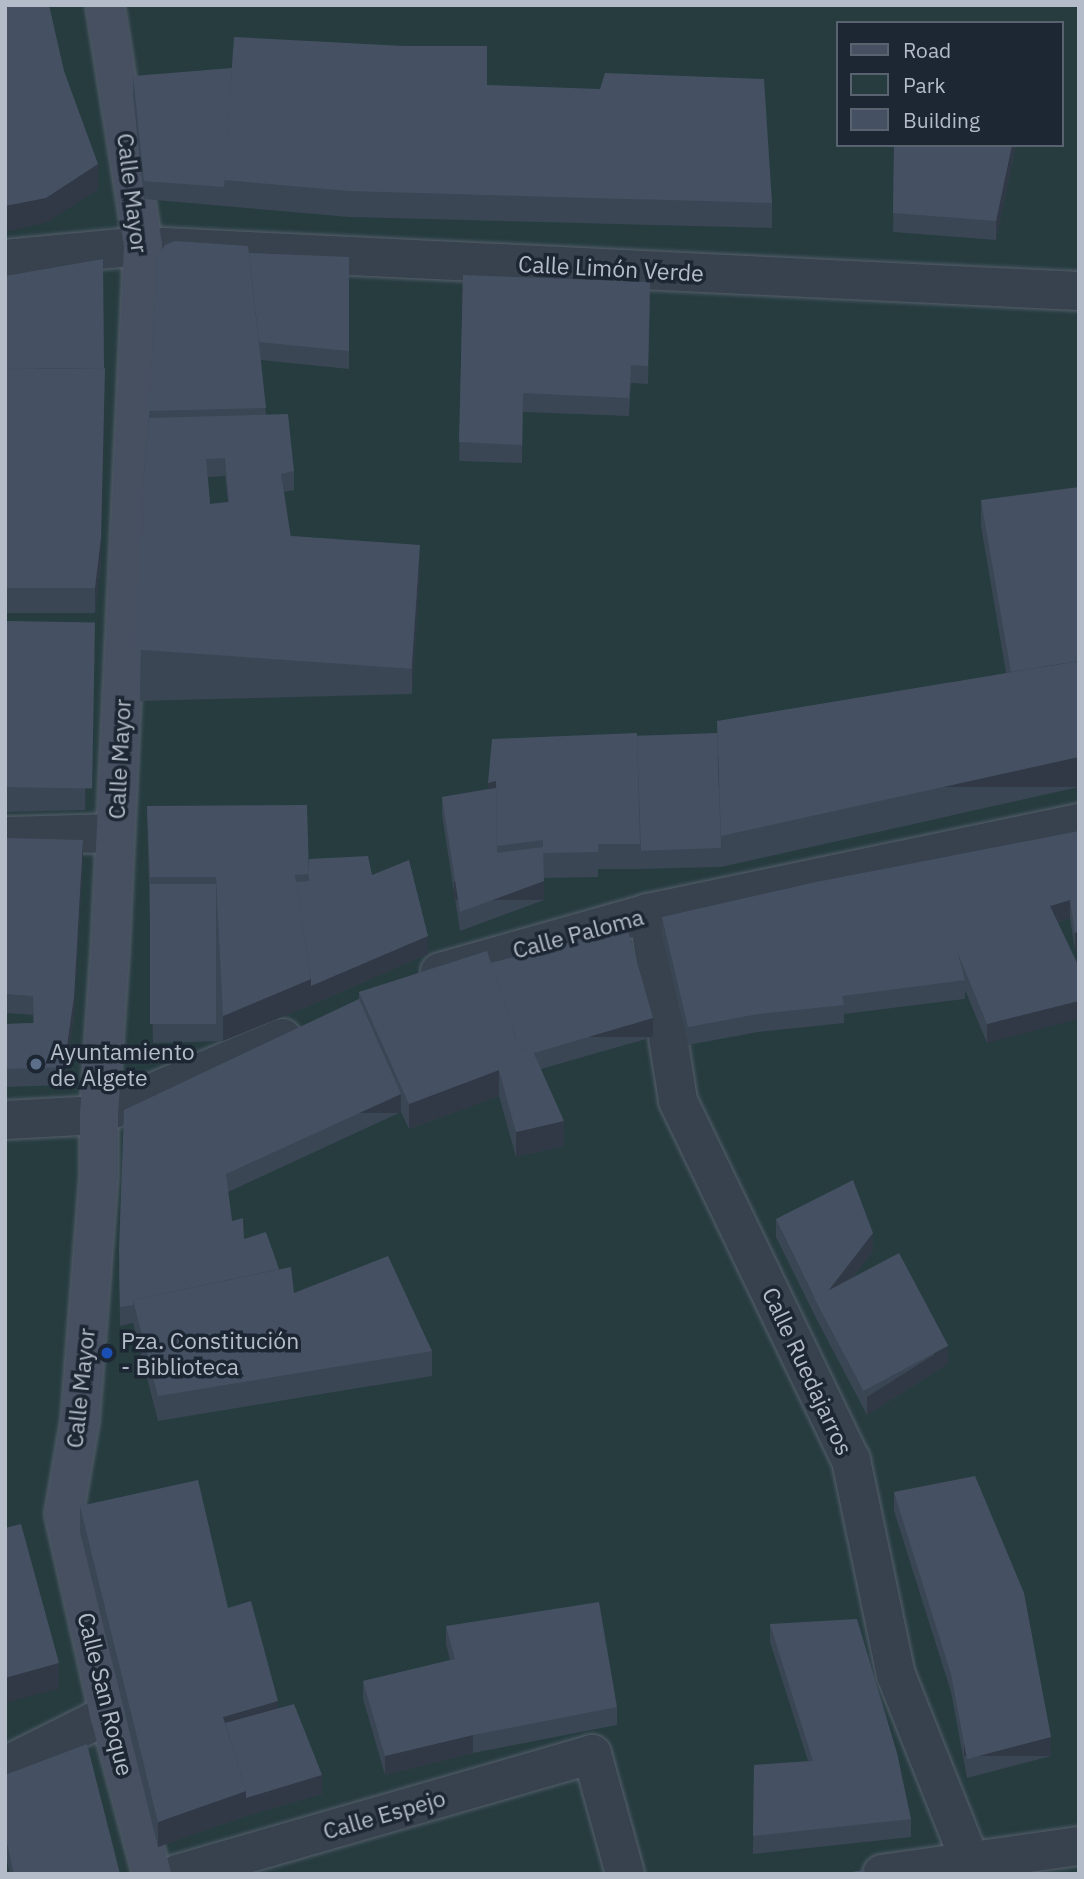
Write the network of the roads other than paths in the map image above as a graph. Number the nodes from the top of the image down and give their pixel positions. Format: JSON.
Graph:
{"nodes":[{"id":1,"x":105,"y":5,"type":"edge"},
{"id":2,"x":143,"y":246,"type":"junction"},
{"id":3,"x":5,"y":259,"type":"edge"},
{"id":4,"x":1079,"y":290,"type":"edge"},
{"id":5,"x":1079,"y":823,"type":"edge"},
{"id":6,"x":115,"y":833,"type":"junction"},
{"id":7,"x":5,"y":836,"type":"edge"},
{"id":8,"x":648,"y":913,"type":"junction"},
{"id":9,"x":412,"y":984,"type":"edge"},
{"id":10,"x":312,"y":1026,"type":"edge"},
{"id":11,"x":99,"y":1115,"type":"junction"},
{"id":12,"x":5,"y":1120,"type":"edge"},
{"id":13,"x":64,"y":1514,"type":"joint"},
{"id":14,"x":109,"y":1714,"type":"junction"},
{"id":15,"x":5,"y":1766,"type":"edge"},
{"id":16,"x":1079,"y":1846,"type":"edge"},
{"id":17,"x":972,"y":1867,"type":"edge"},
{"id":18,"x":152,"y":1874,"type":"edge"},
{"id":19,"x":177,"y":1874,"type":"edge"},
{"id":20,"x":625,"y":1874,"type":"edge"},
{"id":21,"x":882,"y":1874,"type":"edge"}],
"edges":[{"from":1,"to":2,"type":"street","name":"Calle Mayor"},
{"from":2,"to":3,"type":"street","name":"Calle Limón Verde"},
{"from":2,"to":4,"type":"street","name":"Calle Limón Verde"},
{"from":2,"to":6,"type":"street","name":"Calle Mayor"},
{"from":5,"to":8,"type":"street","name":"Calle Paloma"},
{"from":6,"to":7,"type":"street"},
{"from":6,"to":11,"type":"street","name":"Calle Mayor"},
{"from":8,"to":9,"type":"street","name":"Calle Paloma"},
{"from":8,"to":17,"type":"street","name":"Calle Ruedajarros"},
{"from":10,"to":11,"type":"street"},
{"from":11,"to":12,"type":"street"},
{"from":11,"to":13,"type":"street","name":"Calle Mayor"},
{"from":13,"to":14,"type":"street","name":"Calle San Roque"},
{"from":14,"to":15,"type":"street"},
{"from":14,"to":18,"type":"street","name":"Calle San Roque"},
{"from":16,"to":17,"type":"street"},
{"from":17,"to":21,"type":"street"},
{"from":19,"to":20,"type":"street","name":"Calle Espejo"}]}
